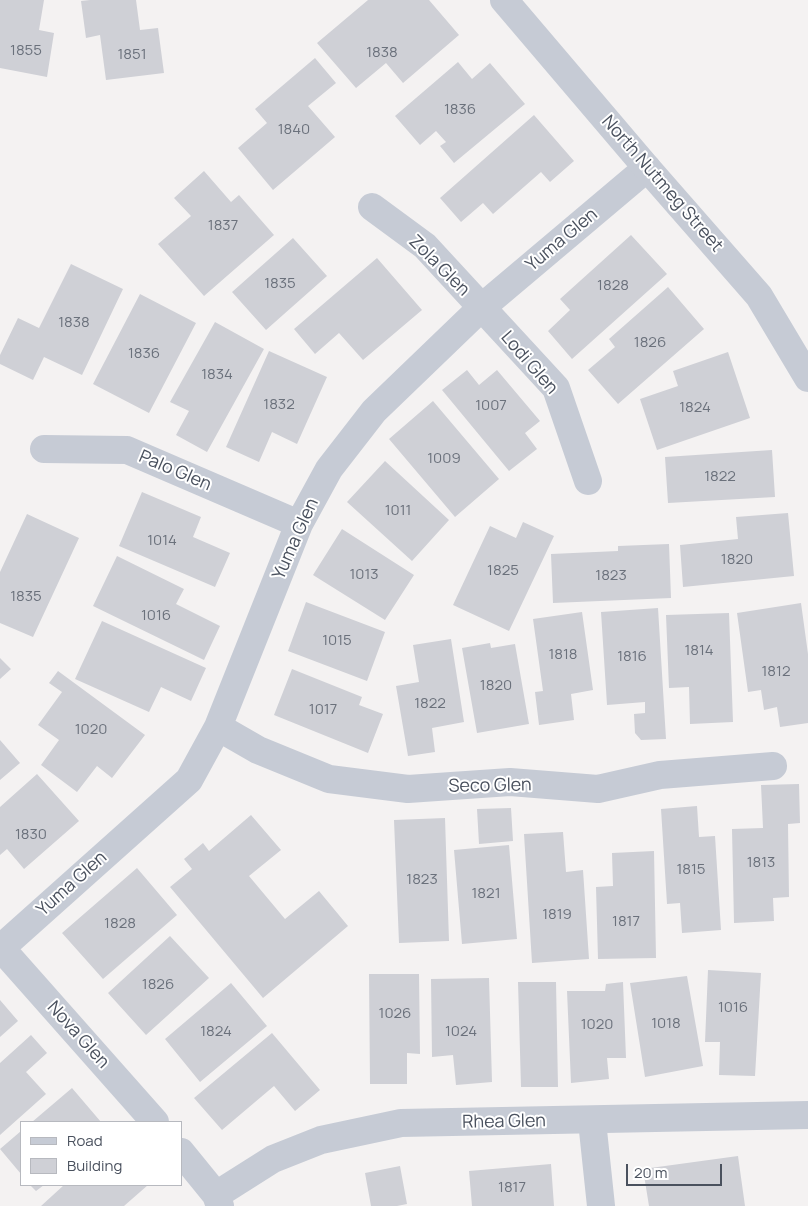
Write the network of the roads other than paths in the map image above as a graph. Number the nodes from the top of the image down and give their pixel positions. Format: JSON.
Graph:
{"nodes":[{"id":1,"x":504,"y":0,"type":"edge"},
{"id":2,"x":647,"y":168,"type":"junction"},
{"id":3,"x":372,"y":207,"type":"dead end"},
{"id":4,"x":480,"y":308,"type":"junction"},
{"id":5,"x":808,"y":378,"type":"edge"},
{"id":6,"x":44,"y":448,"type":"dead end"},
{"id":7,"x":588,"y":481,"type":"dead end"},
{"id":8,"x":299,"y":524,"type":"junction"},
{"id":9,"x":218,"y":727,"type":"junction"},
{"id":10,"x":773,"y":766,"type":"dead end"},
{"id":11,"x":0,"y":947,"type":"edge"},
{"id":12,"x":808,"y":1115,"type":"edge"},
{"id":13,"x":154,"y":1121,"type":"edge"},
{"id":14,"x":592,"y":1121,"type":"junction"},
{"id":15,"x":182,"y":1153,"type":"edge"},
{"id":16,"x":218,"y":1200,"type":"edge"},
{"id":17,"x":601,"y":1206,"type":"edge"}],
"edges":[{"from":1,"to":2,"type":"street","name":"North Nutmeg Street"},
{"from":2,"to":4,"type":"street","name":"Yuma Glen"},
{"from":2,"to":5,"type":"street","name":"North Nutmeg Street"},
{"from":3,"to":4,"type":"street","name":"Zola Glen"},
{"from":4,"to":7,"type":"street","name":"Lodi Glen"},
{"from":4,"to":8,"type":"street","name":"Yuma Glen"},
{"from":6,"to":8,"type":"street","name":"Palo Glen"},
{"from":8,"to":9,"type":"street","name":"Yuma Glen"},
{"from":9,"to":10,"type":"street","name":"Seco Glen"},
{"from":9,"to":11,"type":"street","name":"Yuma Glen"},
{"from":11,"to":13,"type":"street","name":"Nova Glen"},
{"from":12,"to":14,"type":"street","name":"Rhea Glen"},
{"from":14,"to":16,"type":"street","name":"Rhea Glen"},
{"from":14,"to":17,"type":"street"},
{"from":15,"to":16,"type":"street"}]}
